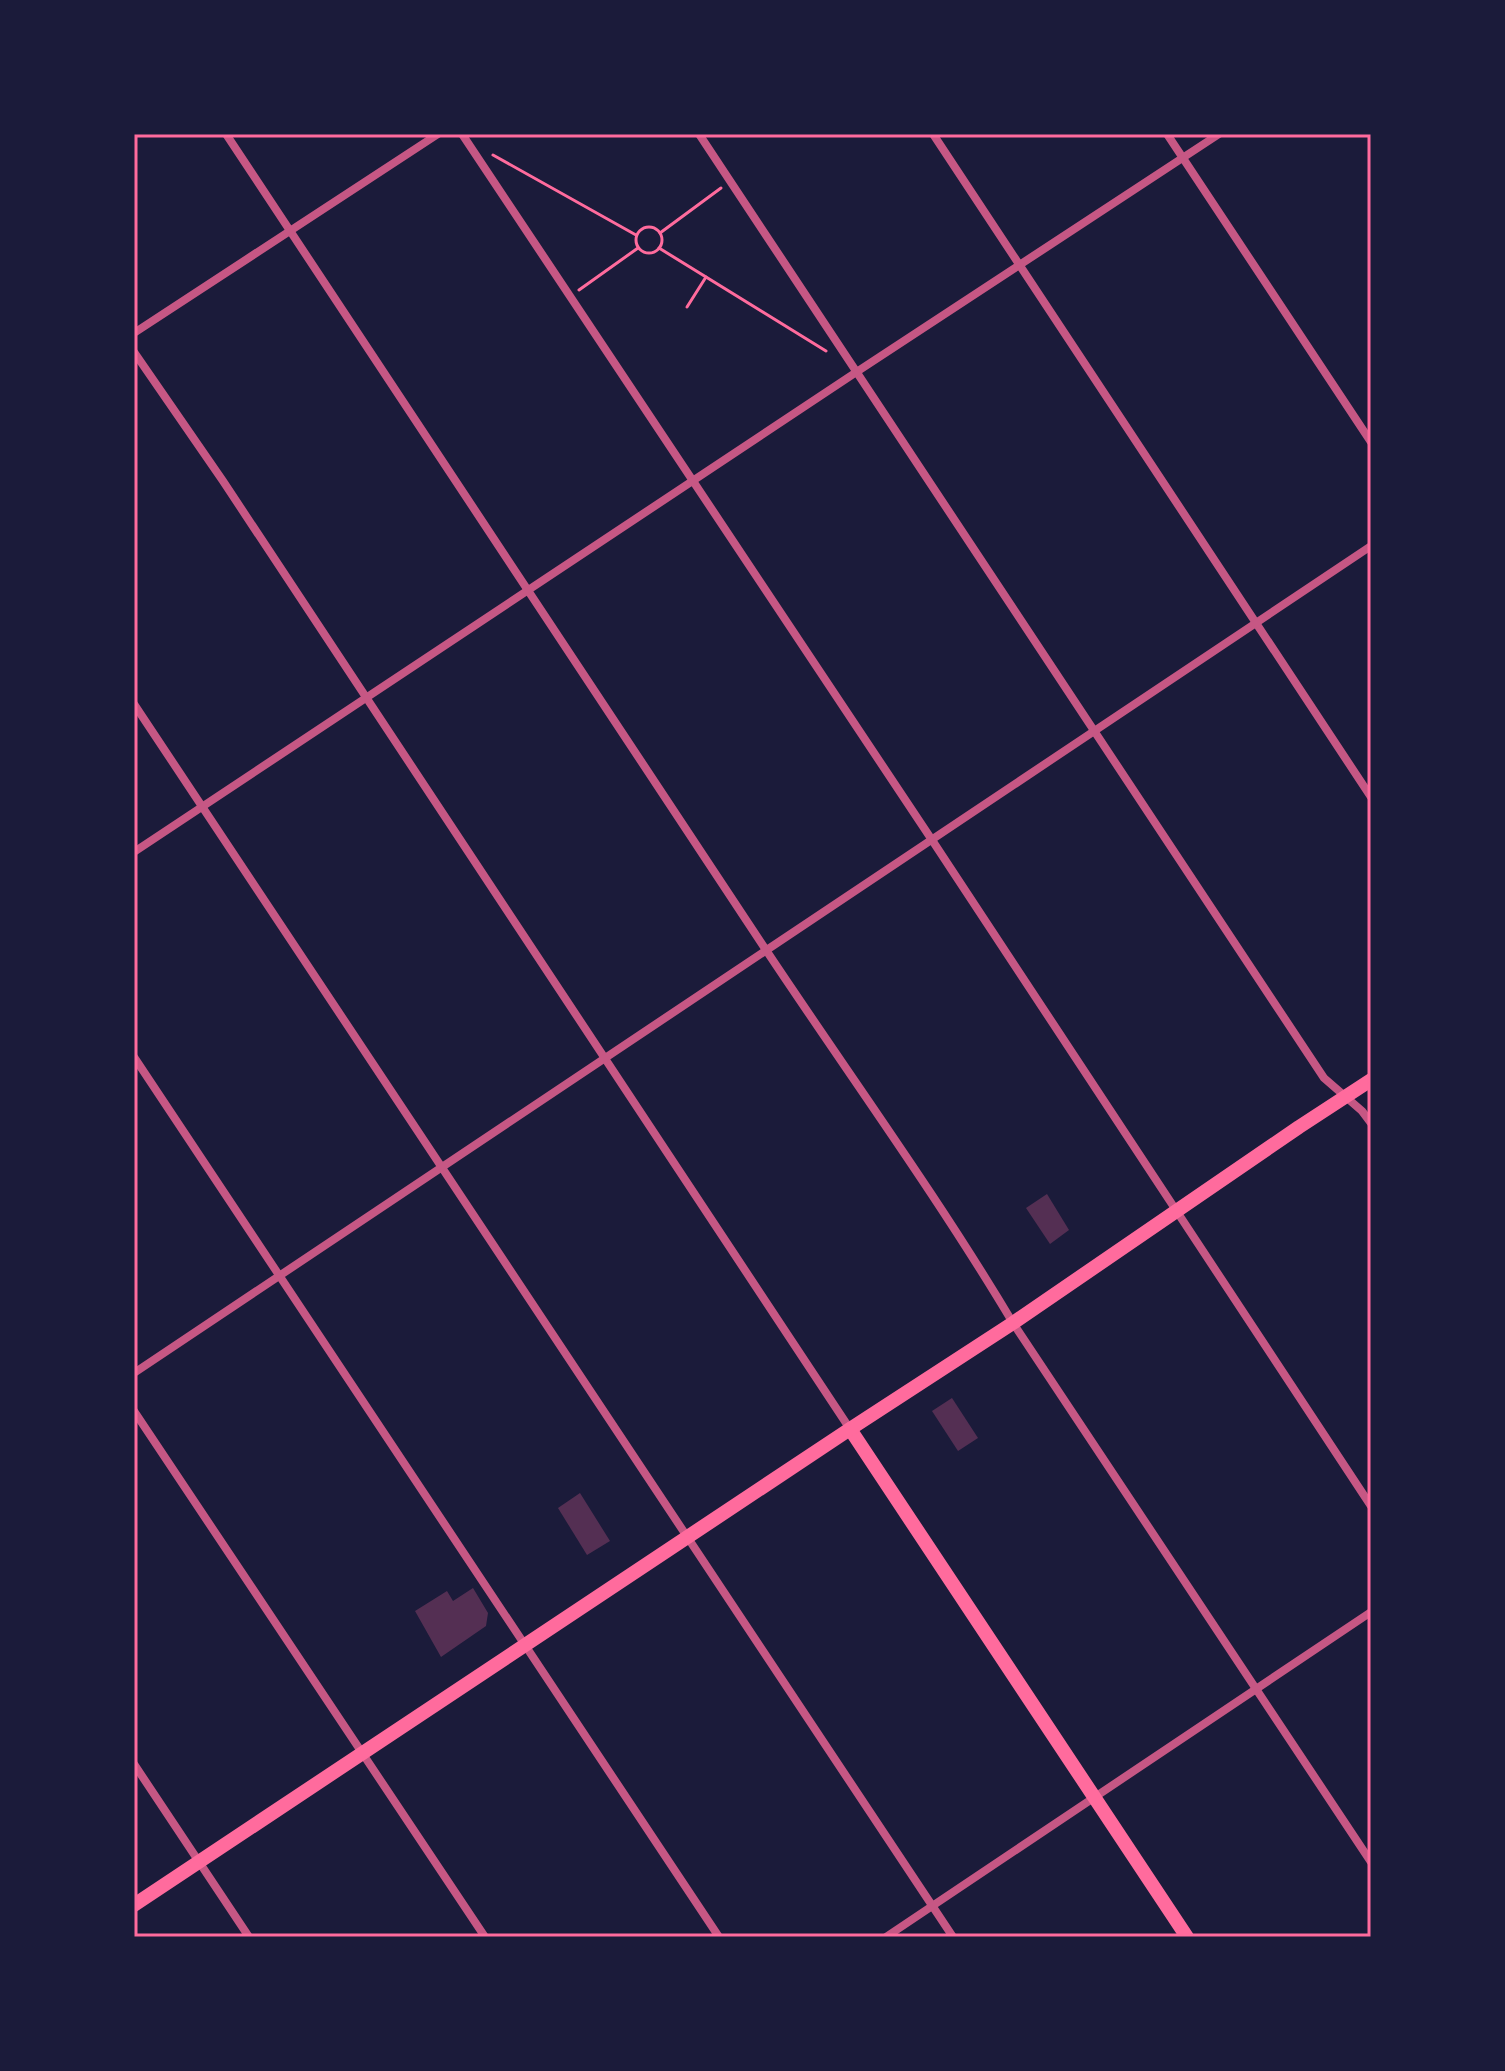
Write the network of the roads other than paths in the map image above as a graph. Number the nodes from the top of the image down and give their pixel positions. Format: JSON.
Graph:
{"nodes":[{"id":1,"x":226,"y":134,"type":"edge"},
{"id":2,"x":438,"y":134,"type":"edge"},
{"id":3,"x":462,"y":134,"type":"edge"},
{"id":4,"x":699,"y":134,"type":"edge"},
{"id":5,"x":933,"y":134,"type":"edge"},
{"id":6,"x":1167,"y":134,"type":"edge"},
{"id":7,"x":1219,"y":134,"type":"edge"},
{"id":8,"x":1183,"y":158,"type":"junction"},
{"id":9,"x":290,"y":229,"type":"junction"},
{"id":10,"x":1020,"y":265,"type":"junction"},
{"id":11,"x":134,"y":333,"type":"edge"},
{"id":12,"x":134,"y":352,"type":"edge"},
{"id":13,"x":858,"y":371,"type":"junction"},
{"id":14,"x":1371,"y":442,"type":"edge"},
{"id":15,"x":692,"y":481,"type":"junction"},
{"id":16,"x":1371,"y":546,"type":"edge"},
{"id":17,"x":530,"y":589,"type":"junction"},
{"id":18,"x":1257,"y":625,"type":"junction"},
{"id":19,"x":366,"y":697,"type":"junction"},
{"id":20,"x":134,"y":704,"type":"edge"},
{"id":21,"x":1093,"y":732,"type":"junction"},
{"id":22,"x":1371,"y":797,"type":"edge"},
{"id":23,"x":202,"y":807,"type":"junction"},
{"id":24,"x":932,"y":840,"type":"junction"},
{"id":25,"x":134,"y":852,"type":"edge"},
{"id":26,"x":766,"y":950,"type":"junction"},
{"id":27,"x":134,"y":1057,"type":"edge"},
{"id":28,"x":604,"y":1058,"type":"junction"},
{"id":29,"x":1371,"y":1080,"type":"edge"},
{"id":30,"x":1344,"y":1098,"type":"junction"},
{"id":31,"x":1371,"y":1123,"type":"edge"},
{"id":32,"x":440,"y":1168,"type":"junction"},
{"id":33,"x":1175,"y":1211,"type":"junction"},
{"id":34,"x":279,"y":1275,"type":"junction"},
{"id":35,"x":1013,"y":1323,"type":"junction"},
{"id":36,"x":134,"y":1373,"type":"edge"},
{"id":37,"x":134,"y":1411,"type":"edge"},
{"id":38,"x":850,"y":1429,"type":"junction"},
{"id":39,"x":1371,"y":1506,"type":"edge"},
{"id":40,"x":687,"y":1538,"type":"junction"},
{"id":41,"x":1371,"y":1612,"type":"edge"},
{"id":42,"x":526,"y":1644,"type":"junction"},
{"id":43,"x":1257,"y":1688,"type":"junction"},
{"id":44,"x":363,"y":1753,"type":"junction"},
{"id":45,"x":134,"y":1764,"type":"edge"},
{"id":46,"x":1095,"y":1798,"type":"junction"},
{"id":47,"x":199,"y":1862,"type":"junction"},
{"id":48,"x":1371,"y":1862,"type":"edge"},
{"id":49,"x":134,"y":1905,"type":"edge"},
{"id":50,"x":933,"y":1906,"type":"junction"},
{"id":51,"x":249,"y":1937,"type":"edge"},
{"id":52,"x":485,"y":1937,"type":"edge"},
{"id":53,"x":719,"y":1937,"type":"edge"},
{"id":54,"x":886,"y":1937,"type":"edge"},
{"id":55,"x":953,"y":1937,"type":"edge"},
{"id":56,"x":1187,"y":1937,"type":"edge"}],
"edges":[{"from":1,"to":9,"type":"street"},
{"from":2,"to":9,"type":"street"},
{"from":3,"to":15,"type":"street"},
{"from":4,"to":13,"type":"street"},
{"from":5,"to":10,"type":"street"},
{"from":6,"to":8,"type":"street"},
{"from":7,"to":8,"type":"street"},
{"from":8,"to":10,"type":"street"},
{"from":8,"to":14,"type":"street"},
{"from":9,"to":11,"type":"street"},
{"from":9,"to":17,"type":"street"},
{"from":10,"to":13,"type":"street"},
{"from":10,"to":18,"type":"street"},
{"from":12,"to":19,"type":"street"},
{"from":13,"to":15,"type":"street"},
{"from":13,"to":21,"type":"street"},
{"from":15,"to":17,"type":"street"},
{"from":15,"to":24,"type":"street"},
{"from":16,"to":18,"type":"street"},
{"from":17,"to":19,"type":"street"},
{"from":17,"to":26,"type":"street"},
{"from":18,"to":21,"type":"street"},
{"from":18,"to":22,"type":"street"},
{"from":19,"to":23,"type":"street"},
{"from":19,"to":28,"type":"street"},
{"from":20,"to":23,"type":"street"},
{"from":21,"to":24,"type":"street"},
{"from":21,"to":30,"type":"street"},
{"from":23,"to":25,"type":"street"},
{"from":23,"to":32,"type":"street"},
{"from":24,"to":26,"type":"street"},
{"from":24,"to":33,"type":"street"},
{"from":26,"to":28,"type":"street"},
{"from":26,"to":35,"type":"street"},
{"from":27,"to":34,"type":"street"},
{"from":28,"to":32,"type":"street"},
{"from":28,"to":38,"type":"street"},
{"from":29,"to":30,"type":"main road"},
{"from":30,"to":31,"type":"street"},
{"from":30,"to":33,"type":"main road"},
{"from":32,"to":34,"type":"street"},
{"from":32,"to":40,"type":"street"},
{"from":33,"to":35,"type":"main road"},
{"from":33,"to":39,"type":"street"},
{"from":34,"to":36,"type":"street"},
{"from":34,"to":42,"type":"street"},
{"from":35,"to":38,"type":"main road"},
{"from":35,"to":43,"type":"street"},
{"from":37,"to":44,"type":"street"},
{"from":38,"to":40,"type":"main road"},
{"from":38,"to":46,"type":"main road"},
{"from":40,"to":42,"type":"main road"},
{"from":40,"to":50,"type":"street"},
{"from":41,"to":43,"type":"street"},
{"from":42,"to":44,"type":"main road"},
{"from":42,"to":53,"type":"street"},
{"from":43,"to":46,"type":"street"},
{"from":43,"to":48,"type":"street"},
{"from":44,"to":47,"type":"main road"},
{"from":44,"to":52,"type":"street"},
{"from":45,"to":47,"type":"street"},
{"from":46,"to":50,"type":"street"},
{"from":46,"to":56,"type":"main road"},
{"from":47,"to":49,"type":"main road"},
{"from":47,"to":51,"type":"street"},
{"from":50,"to":54,"type":"street"},
{"from":50,"to":55,"type":"street"}]}
